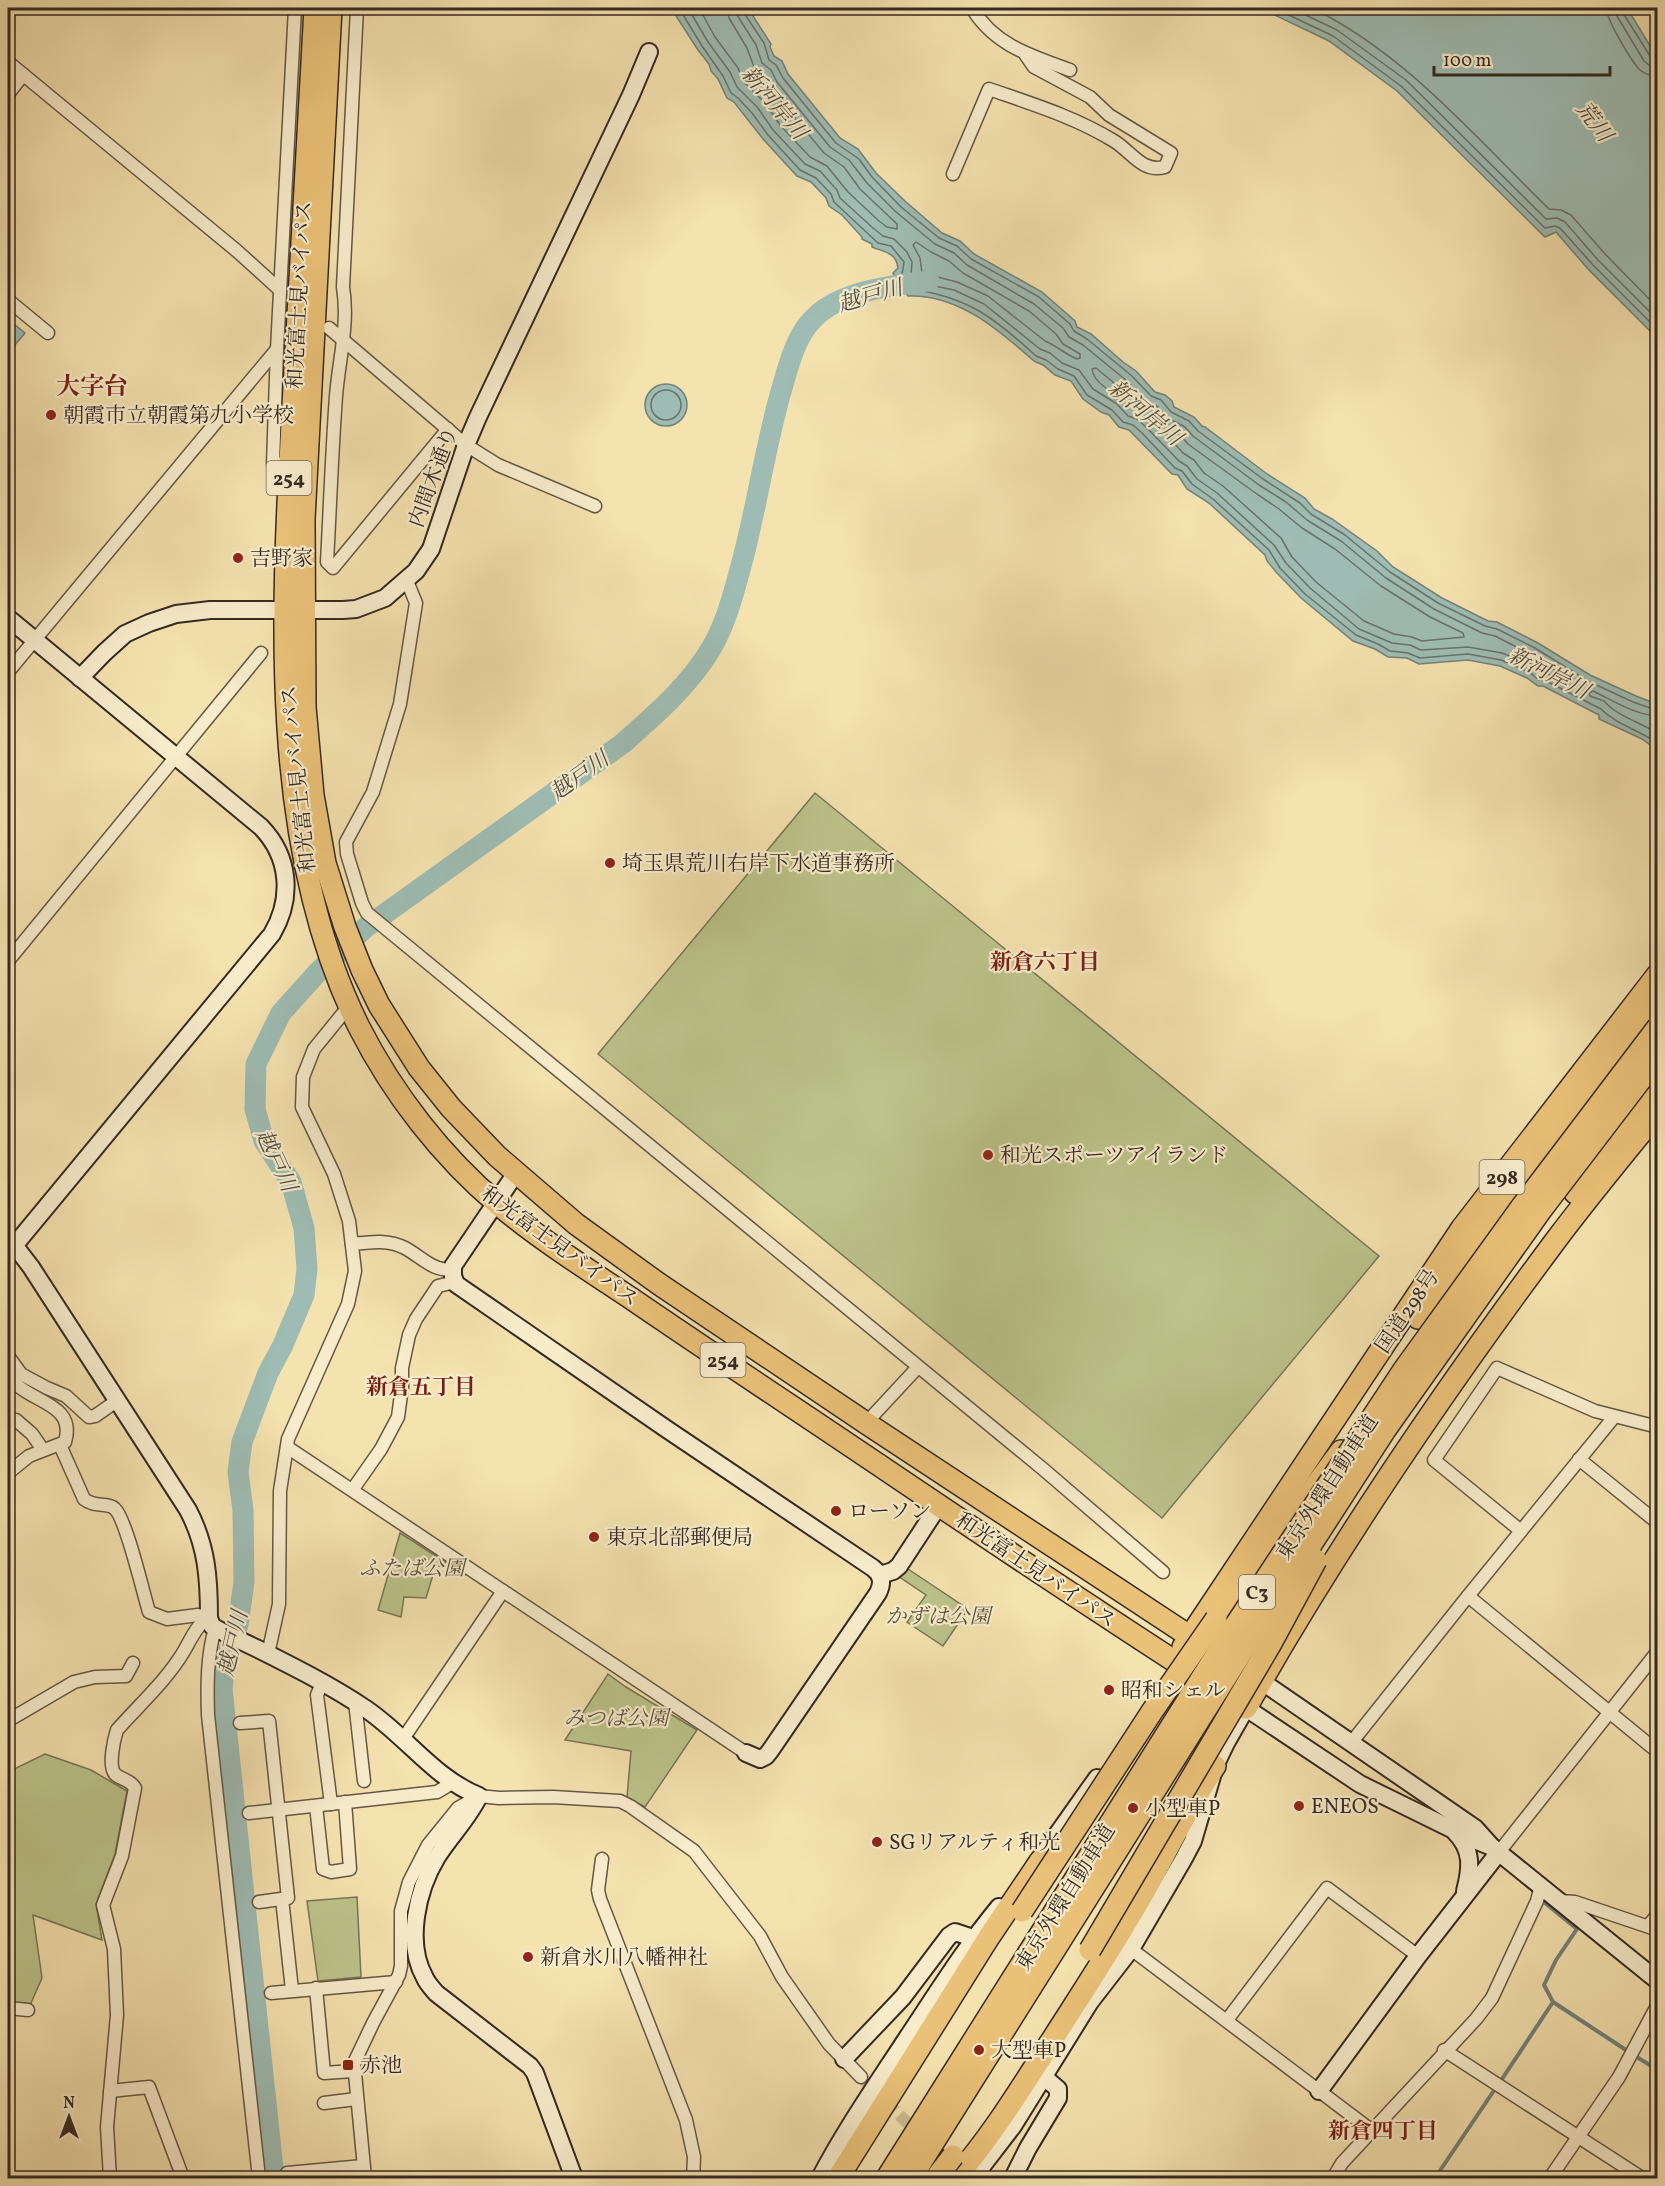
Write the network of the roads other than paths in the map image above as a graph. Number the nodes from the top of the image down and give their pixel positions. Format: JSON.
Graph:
{"nodes":[{"id":1,"x":295,"y":8,"type":"edge"},
{"id":2,"x":315,"y":8,"type":"edge"},
{"id":3,"x":331,"y":8,"type":"edge"},
{"id":4,"x":357,"y":8,"type":"edge"},
{"id":5,"x":972,"y":8,"type":"edge"},
{"id":6,"x":1025,"y":54,"type":"junction"},
{"id":7,"x":646,"y":56,"type":"dead end"},
{"id":8,"x":8,"y":62,"type":"edge"},
{"id":9,"x":1070,"y":70,"type":"dead end"},
{"id":10,"x":23,"y":75,"type":"junction"},
{"id":11,"x":8,"y":94,"type":"edge"},
{"id":12,"x":953,"y":174,"type":"dead end"},
{"id":13,"x":280,"y":290,"type":"junction"},
{"id":14,"x":8,"y":300,"type":"edge"},
{"id":15,"x":329,"y":328,"type":"dead end"},
{"id":16,"x":48,"y":333,"type":"dead end"},
{"id":17,"x":345,"y":340,"type":"junction"},
{"id":18,"x":277,"y":349,"type":"junction"},
{"id":19,"x":448,"y":429,"type":"junction"},
{"id":20,"x":466,"y":445,"type":"junction"},
{"id":21,"x":290,"y":463,"type":"junction"},
{"id":22,"x":596,"y":506,"type":"dead end"},
{"id":23,"x":407,"y":581,"type":"junction"},
{"id":24,"x":295,"y":610,"type":"junction"},
{"id":25,"x":8,"y":618,"type":"edge"},
{"id":26,"x":33,"y":640,"type":"junction"},
{"id":27,"x":261,"y":653,"type":"dead end"},
{"id":28,"x":8,"y":672,"type":"edge"},
{"id":29,"x":81,"y":678,"type":"junction"},
{"id":30,"x":176,"y":758,"type":"junction"},
{"id":31,"x":8,"y":961,"type":"edge"},
{"id":32,"x":1658,"y":974,"type":"edge"},
{"id":33,"x":346,"y":997,"type":"junction"},
{"id":34,"x":1658,"y":999,"type":"edge"},
{"id":35,"x":1658,"y":1027,"type":"edge"},
{"id":36,"x":1658,"y":1057,"type":"edge"},
{"id":37,"x":1658,"y":1084,"type":"edge"},
{"id":38,"x":1658,"y":1112,"type":"edge"},
{"id":39,"x":516,"y":1173,"type":"junction"},
{"id":40,"x":496,"y":1203,"type":"junction"},
{"id":41,"x":10,"y":1244,"type":"edge"},
{"id":42,"x":352,"y":1244,"type":"junction"},
{"id":43,"x":454,"y":1276,"type":"junction"},
{"id":44,"x":8,"y":1356,"type":"edge"},
{"id":45,"x":918,"y":1367,"type":"junction"},
{"id":46,"x":1403,"y":1371,"type":"junction"},
{"id":47,"x":8,"y":1372,"type":"edge"},
{"id":48,"x":118,"y":1400,"type":"junction"},
{"id":49,"x":1614,"y":1417,"type":"junction"},
{"id":50,"x":8,"y":1422,"type":"edge"},
{"id":51,"x":866,"y":1423,"type":"junction"},
{"id":52,"x":1658,"y":1427,"type":"edge"},
{"id":53,"x":1420,"y":1428,"type":"junction"},
{"id":54,"x":1385,"y":1430,"type":"junction"},
{"id":55,"x":60,"y":1445,"type":"junction"},
{"id":56,"x":287,"y":1447,"type":"junction"},
{"id":57,"x":43,"y":1450,"type":"junction"},
{"id":58,"x":1579,"y":1459,"type":"junction"},
{"id":59,"x":8,"y":1473,"type":"edge"},
{"id":60,"x":353,"y":1489,"type":"junction"},
{"id":61,"x":939,"y":1505,"type":"junction"},
{"id":62,"x":1658,"y":1523,"type":"edge"},
{"id":63,"x":1521,"y":1531,"type":"junction"},
{"id":64,"x":1341,"y":1549,"type":"junction"},
{"id":65,"x":1233,"y":1570,"type":"junction"},
{"id":66,"x":1163,"y":1572,"type":"dead end"},
{"id":67,"x":880,"y":1575,"type":"junction"},
{"id":68,"x":503,"y":1591,"type":"junction"},
{"id":69,"x":1468,"y":1596,"type":"junction"},
{"id":70,"x":215,"y":1626,"type":"junction"},
{"id":71,"x":1189,"y":1637,"type":"junction"},
{"id":72,"x":1658,"y":1651,"type":"edge"},
{"id":73,"x":268,"y":1654,"type":"junction"},
{"id":74,"x":1222,"y":1657,"type":"junction"},
{"id":75,"x":1174,"y":1661,"type":"junction"},
{"id":76,"x":133,"y":1663,"type":"dead end"},
{"id":77,"x":1193,"y":1673,"type":"junction"},
{"id":78,"x":1261,"y":1681,"type":"junction"},
{"id":79,"x":322,"y":1683,"type":"junction"},
{"id":80,"x":355,"y":1702,"type":"junction"},
{"id":81,"x":1246,"y":1708,"type":"junction"},
{"id":82,"x":1608,"y":1712,"type":"junction"},
{"id":83,"x":8,"y":1717,"type":"edge"},
{"id":84,"x":240,"y":1723,"type":"dead end"},
{"id":85,"x":403,"y":1739,"type":"junction"},
{"id":86,"x":1352,"y":1743,"type":"junction"},
{"id":87,"x":1658,"y":1752,"type":"edge"},
{"id":88,"x":746,"y":1753,"type":"joint"},
{"id":89,"x":1215,"y":1766,"type":"junction"},
{"id":90,"x":364,"y":1781,"type":"dead end"},
{"id":91,"x":452,"y":1783,"type":"junction"},
{"id":92,"x":479,"y":1796,"type":"junction"},
{"id":93,"x":345,"y":1802,"type":"junction"},
{"id":94,"x":331,"y":1804,"type":"junction"},
{"id":95,"x":316,"y":1806,"type":"junction"},
{"id":96,"x":279,"y":1810,"type":"junction"},
{"id":97,"x":249,"y":1813,"type":"dead end"},
{"id":98,"x":1449,"y":1827,"type":"junction"},
{"id":99,"x":1496,"y":1849,"type":"junction"},
{"id":100,"x":602,"y":1859,"type":"dead end"},
{"id":101,"x":1041,"y":1860,"type":"junction"},
{"id":102,"x":1541,"y":1885,"type":"junction"},
{"id":103,"x":1464,"y":1895,"type":"junction"},
{"id":104,"x":282,"y":1899,"type":"junction"},
{"id":105,"x":1560,"y":1901,"type":"junction"},
{"id":106,"x":259,"y":1902,"type":"dead end"},
{"id":107,"x":1022,"y":1911,"type":"dead end"},
{"id":108,"x":1658,"y":1914,"type":"edge"},
{"id":109,"x":1653,"y":1928,"type":"edge"},
{"id":110,"x":973,"y":1938,"type":"junction"},
{"id":111,"x":1131,"y":1949,"type":"junction"},
{"id":112,"x":1090,"y":1950,"type":"dead end"},
{"id":113,"x":1418,"y":1956,"type":"junction"},
{"id":114,"x":1658,"y":1981,"type":"edge"},
{"id":115,"x":396,"y":1982,"type":"junction"},
{"id":116,"x":316,"y":1989,"type":"junction"},
{"id":117,"x":292,"y":1990,"type":"junction"},
{"id":118,"x":272,"y":1993,"type":"dead end"},
{"id":119,"x":1658,"y":2004,"type":"edge"},
{"id":120,"x":8,"y":2008,"type":"edge"},
{"id":121,"x":28,"y":2010,"type":"dead end"},
{"id":122,"x":1227,"y":2020,"type":"junction"},
{"id":123,"x":1444,"y":2050,"type":"junction"},
{"id":124,"x":844,"y":2059,"type":"junction"},
{"id":125,"x":353,"y":2071,"type":"junction"},
{"id":126,"x":861,"y":2077,"type":"tunnel mouth"},
{"id":127,"x":1044,"y":2077,"type":"junction"},
{"id":128,"x":110,"y":2091,"type":"junction"},
{"id":129,"x":1319,"y":2091,"type":"junction"},
{"id":130,"x":356,"y":2099,"type":"junction"},
{"id":131,"x":324,"y":2103,"type":"dead end"},
{"id":132,"x":887,"y":2109,"type":"junction"},
{"id":133,"x":1371,"y":2130,"type":"junction"},
{"id":134,"x":1578,"y":2138,"type":"junction"},
{"id":135,"x":953,"y":2156,"type":"dead end"},
{"id":136,"x":364,"y":2172,"type":"edge"},
{"id":137,"x":293,"y":2175,"type":"edge"},
{"id":138,"x":110,"y":2178,"type":"edge"},
{"id":139,"x":183,"y":2178,"type":"edge"},
{"id":140,"x":259,"y":2178,"type":"edge"},
{"id":141,"x":574,"y":2178,"type":"edge"},
{"id":142,"x":693,"y":2178,"type":"edge"},
{"id":143,"x":820,"y":2178,"type":"edge"},
{"id":144,"x":838,"y":2178,"type":"edge"},
{"id":145,"x":853,"y":2178,"type":"edge"},
{"id":146,"x":887,"y":2178,"type":"edge"},
{"id":147,"x":911,"y":2178,"type":"edge"},
{"id":148,"x":936,"y":2178,"type":"edge"},
{"id":149,"x":955,"y":2178,"type":"edge"},
{"id":150,"x":973,"y":2178,"type":"edge"},
{"id":151,"x":1013,"y":2178,"type":"edge"},
{"id":152,"x":1333,"y":2178,"type":"edge"},
{"id":153,"x":1550,"y":2178,"type":"edge"},
{"id":154,"x":1642,"y":2178,"type":"edge"}],
"edges":[{"from":1,"to":13,"type":"street"},
{"from":2,"to":21,"type":"highway","name":"和光富士見バイパス","number":"254"},
{"from":3,"to":24,"type":"highway","name":"和光富士見バイパス","number":"254"},
{"from":4,"to":17,"type":"street"},
{"from":5,"to":6,"type":"street"},
{"from":6,"to":9,"type":"street"},
{"from":6,"to":12,"type":"street"},
{"from":7,"to":20,"type":"street","name":"内間木通り"},
{"from":8,"to":10,"type":"street"},
{"from":10,"to":11,"type":"street"},
{"from":10,"to":13,"type":"street"},
{"from":13,"to":18,"type":"street"},
{"from":14,"to":16,"type":"street"},
{"from":15,"to":17,"type":"street"},
{"from":17,"to":19,"type":"street"},
{"from":17,"to":19,"type":"street"},
{"from":18,"to":21,"type":"street"},
{"from":18,"to":26,"type":"street"},
{"from":19,"to":20,"type":"street"},
{"from":20,"to":22,"type":"street"},
{"from":20,"to":23,"type":"street","name":"内間木通り"},
{"from":21,"to":24,"type":"highway","name":"和光富士見バイパス","number":"254"},
{"from":23,"to":24,"type":"street","name":"内間木通り"},
{"from":23,"to":45,"type":"street"},
{"from":24,"to":29,"type":"street","name":"内間木通り"},
{"from":24,"to":33,"type":"highway","name":"和光富士見バイパス","number":"254"},
{"from":24,"to":39,"type":"highway","name":"和光富士見バイパス","number":"254"},
{"from":25,"to":26,"type":"street"},
{"from":26,"to":28,"type":"street"},
{"from":26,"to":29,"type":"street"},
{"from":27,"to":30,"type":"street"},
{"from":29,"to":30,"type":"street"},
{"from":30,"to":31,"type":"street"},
{"from":30,"to":41,"type":"street"},
{"from":32,"to":65,"type":"highway","name":"国道298号","number":"298"},
{"from":33,"to":40,"type":"highway","name":"和光富士見バイパス","number":"254"},
{"from":33,"to":42,"type":"street"},
{"from":34,"to":65,"type":"highway"},
{"from":35,"to":46,"type":"highway","name":"東京外環自動車道","number":"C3","bridge":true},
{"from":36,"to":54,"type":"highway","name":"東京外環自動車道","number":"C3","bridge":true},
{"from":37,"to":53,"type":"highway"},
{"from":38,"to":53,"type":"highway"},
{"from":39,"to":40,"type":"street"},
{"from":39,"to":51,"type":"highway","name":"和光富士見バイパス","number":"254"},
{"from":40,"to":43,"type":"street"},
{"from":40,"to":61,"type":"highway","name":"和光富士見バイパス","number":"254"},
{"from":41,"to":48,"type":"street"},
{"from":42,"to":43,"type":"street"},
{"from":42,"to":56,"type":"street"},
{"from":43,"to":60,"type":"street"},
{"from":43,"to":67,"type":"street"},
{"from":44,"to":48,"type":"street"},
{"from":45,"to":51,"type":"street"},
{"from":45,"to":66,"type":"street"},
{"from":46,"to":107,"type":"highway","bridge":true},
{"from":46,"to":146,"type":"highway","name":"東京外環自動車道","number":"C3","bridge":true},
{"from":47,"to":55,"type":"street"},
{"from":48,"to":70,"type":"street"},
{"from":49,"to":52,"type":"street"},
{"from":49,"to":58,"type":"street"},
{"from":49,"to":63,"type":"street"},
{"from":50,"to":57,"type":"street"},
{"from":51,"to":71,"type":"highway","name":"和光富士見バイパス","number":"254"},
{"from":53,"to":64,"type":"highway"},
{"from":54,"to":112,"type":"highway","bridge":true},
{"from":54,"to":147,"type":"highway","name":"東京外環自動車道","number":"C3","bridge":true},
{"from":55,"to":57,"type":"street"},
{"from":55,"to":70,"type":"street"},
{"from":56,"to":60,"type":"street"},
{"from":56,"to":73,"type":"street"},
{"from":57,"to":59,"type":"street"},
{"from":58,"to":62,"type":"street"},
{"from":58,"to":63,"type":"street"},
{"from":60,"to":68,"type":"street"},
{"from":61,"to":67,"type":"street"},
{"from":61,"to":75,"type":"highway","name":"和光富士見バイパス","number":"254"},
{"from":63,"to":69,"type":"street"},
{"from":64,"to":74,"type":"highway"},
{"from":64,"to":78,"type":"highway"},
{"from":65,"to":71,"type":"highway","name":"国道298号","number":"298"},
{"from":67,"to":88,"type":"street"},
{"from":68,"to":85,"type":"street"},
{"from":68,"to":88,"type":"street"},
{"from":69,"to":82,"type":"street"},
{"from":69,"to":86,"type":"street"},
{"from":70,"to":73,"type":"street"},
{"from":70,"to":128,"type":"street"},
{"from":70,"to":140,"type":"street"},
{"from":71,"to":74,"type":"highway","name":"和光富士見バイパス","number":"254"},
{"from":71,"to":75,"type":"highway","name":"国道298号","number":"298"},
{"from":72,"to":82,"type":"street"},
{"from":73,"to":79,"type":"street"},
{"from":74,"to":77,"type":"highway"},
{"from":74,"to":78,"type":"highway","name":"和光富士見バイパス","number":"254"},
{"from":75,"to":77,"type":"highway","name":"和光富士見バイパス","number":"254"},
{"from":75,"to":101,"type":"street"},
{"from":76,"to":83,"type":"street"},
{"from":77,"to":81,"type":"highway","name":"和光富士見バイパス","number":"254"},
{"from":78,"to":81,"type":"highway"},
{"from":78,"to":86,"type":"street"},
{"from":79,"to":80,"type":"street"},
{"from":79,"to":94,"type":"street"},
{"from":80,"to":85,"type":"street"},
{"from":80,"to":90,"type":"street"},
{"from":81,"to":89,"type":"street"},
{"from":81,"to":98,"type":"street"},
{"from":82,"to":87,"type":"street"},
{"from":82,"to":99,"type":"street"},
{"from":84,"to":96,"type":"street"},
{"from":85,"to":91,"type":"street"},
{"from":86,"to":99,"type":"street"},
{"from":89,"to":111,"type":"street"},
{"from":89,"to":149,"type":"highway"},
{"from":91,"to":92,"type":"street"},
{"from":91,"to":93,"type":"street"},
{"from":92,"to":115,"type":"street"},
{"from":92,"to":124,"type":"street"},
{"from":92,"to":141,"type":"street"},
{"from":93,"to":94,"type":"street"},
{"from":93,"to":95,"type":"street"},
{"from":94,"to":95,"type":"street"},
{"from":95,"to":96,"type":"street"},
{"from":96,"to":97,"type":"street"},
{"from":96,"to":104,"type":"street"},
{"from":98,"to":99,"type":"street"},
{"from":98,"to":103,"type":"street"},
{"from":99,"to":102,"type":"street"},
{"from":99,"to":103,"type":"street"},
{"from":100,"to":142,"type":"street"},
{"from":101,"to":110,"type":"street"},
{"from":101,"to":132,"type":"highway"},
{"from":102,"to":105,"type":"street"},
{"from":102,"to":123,"type":"street"},
{"from":103,"to":113,"type":"street"},
{"from":104,"to":106,"type":"street"},
{"from":104,"to":117,"type":"street"},
{"from":105,"to":109,"type":"street"},
{"from":105,"to":114,"type":"street"},
{"from":108,"to":109,"type":"street"},
{"from":110,"to":124,"type":"street"},
{"from":110,"to":143,"type":"street"},
{"from":111,"to":122,"type":"street"},
{"from":111,"to":127,"type":"street"},
{"from":113,"to":122,"type":"street"},
{"from":113,"to":129,"type":"street"},
{"from":115,"to":116,"type":"street"},
{"from":115,"to":125,"type":"street"},
{"from":116,"to":117,"type":"street"},
{"from":116,"to":125,"type":"street"},
{"from":117,"to":118,"type":"street"},
{"from":119,"to":134,"type":"street"},
{"from":120,"to":121,"type":"street"},
{"from":122,"to":129,"type":"street"},
{"from":123,"to":133,"type":"street"},
{"from":123,"to":134,"type":"street"},
{"from":124,"to":126,"type":"street"},
{"from":125,"to":130,"type":"street"},
{"from":127,"to":150,"type":"street"},
{"from":127,"to":151,"type":"street"},
{"from":128,"to":138,"type":"street"},
{"from":128,"to":139,"type":"street"},
{"from":129,"to":133,"type":"street"},
{"from":130,"to":131,"type":"street"},
{"from":130,"to":136,"type":"street"},
{"from":132,"to":144,"type":"highway"},
{"from":132,"to":145,"type":"highway"},
{"from":133,"to":152,"type":"street"},
{"from":134,"to":153,"type":"street"},
{"from":134,"to":154,"type":"street"},
{"from":135,"to":148,"type":"highway","bridge":true},
{"from":136,"to":137,"type":"street"}]}
